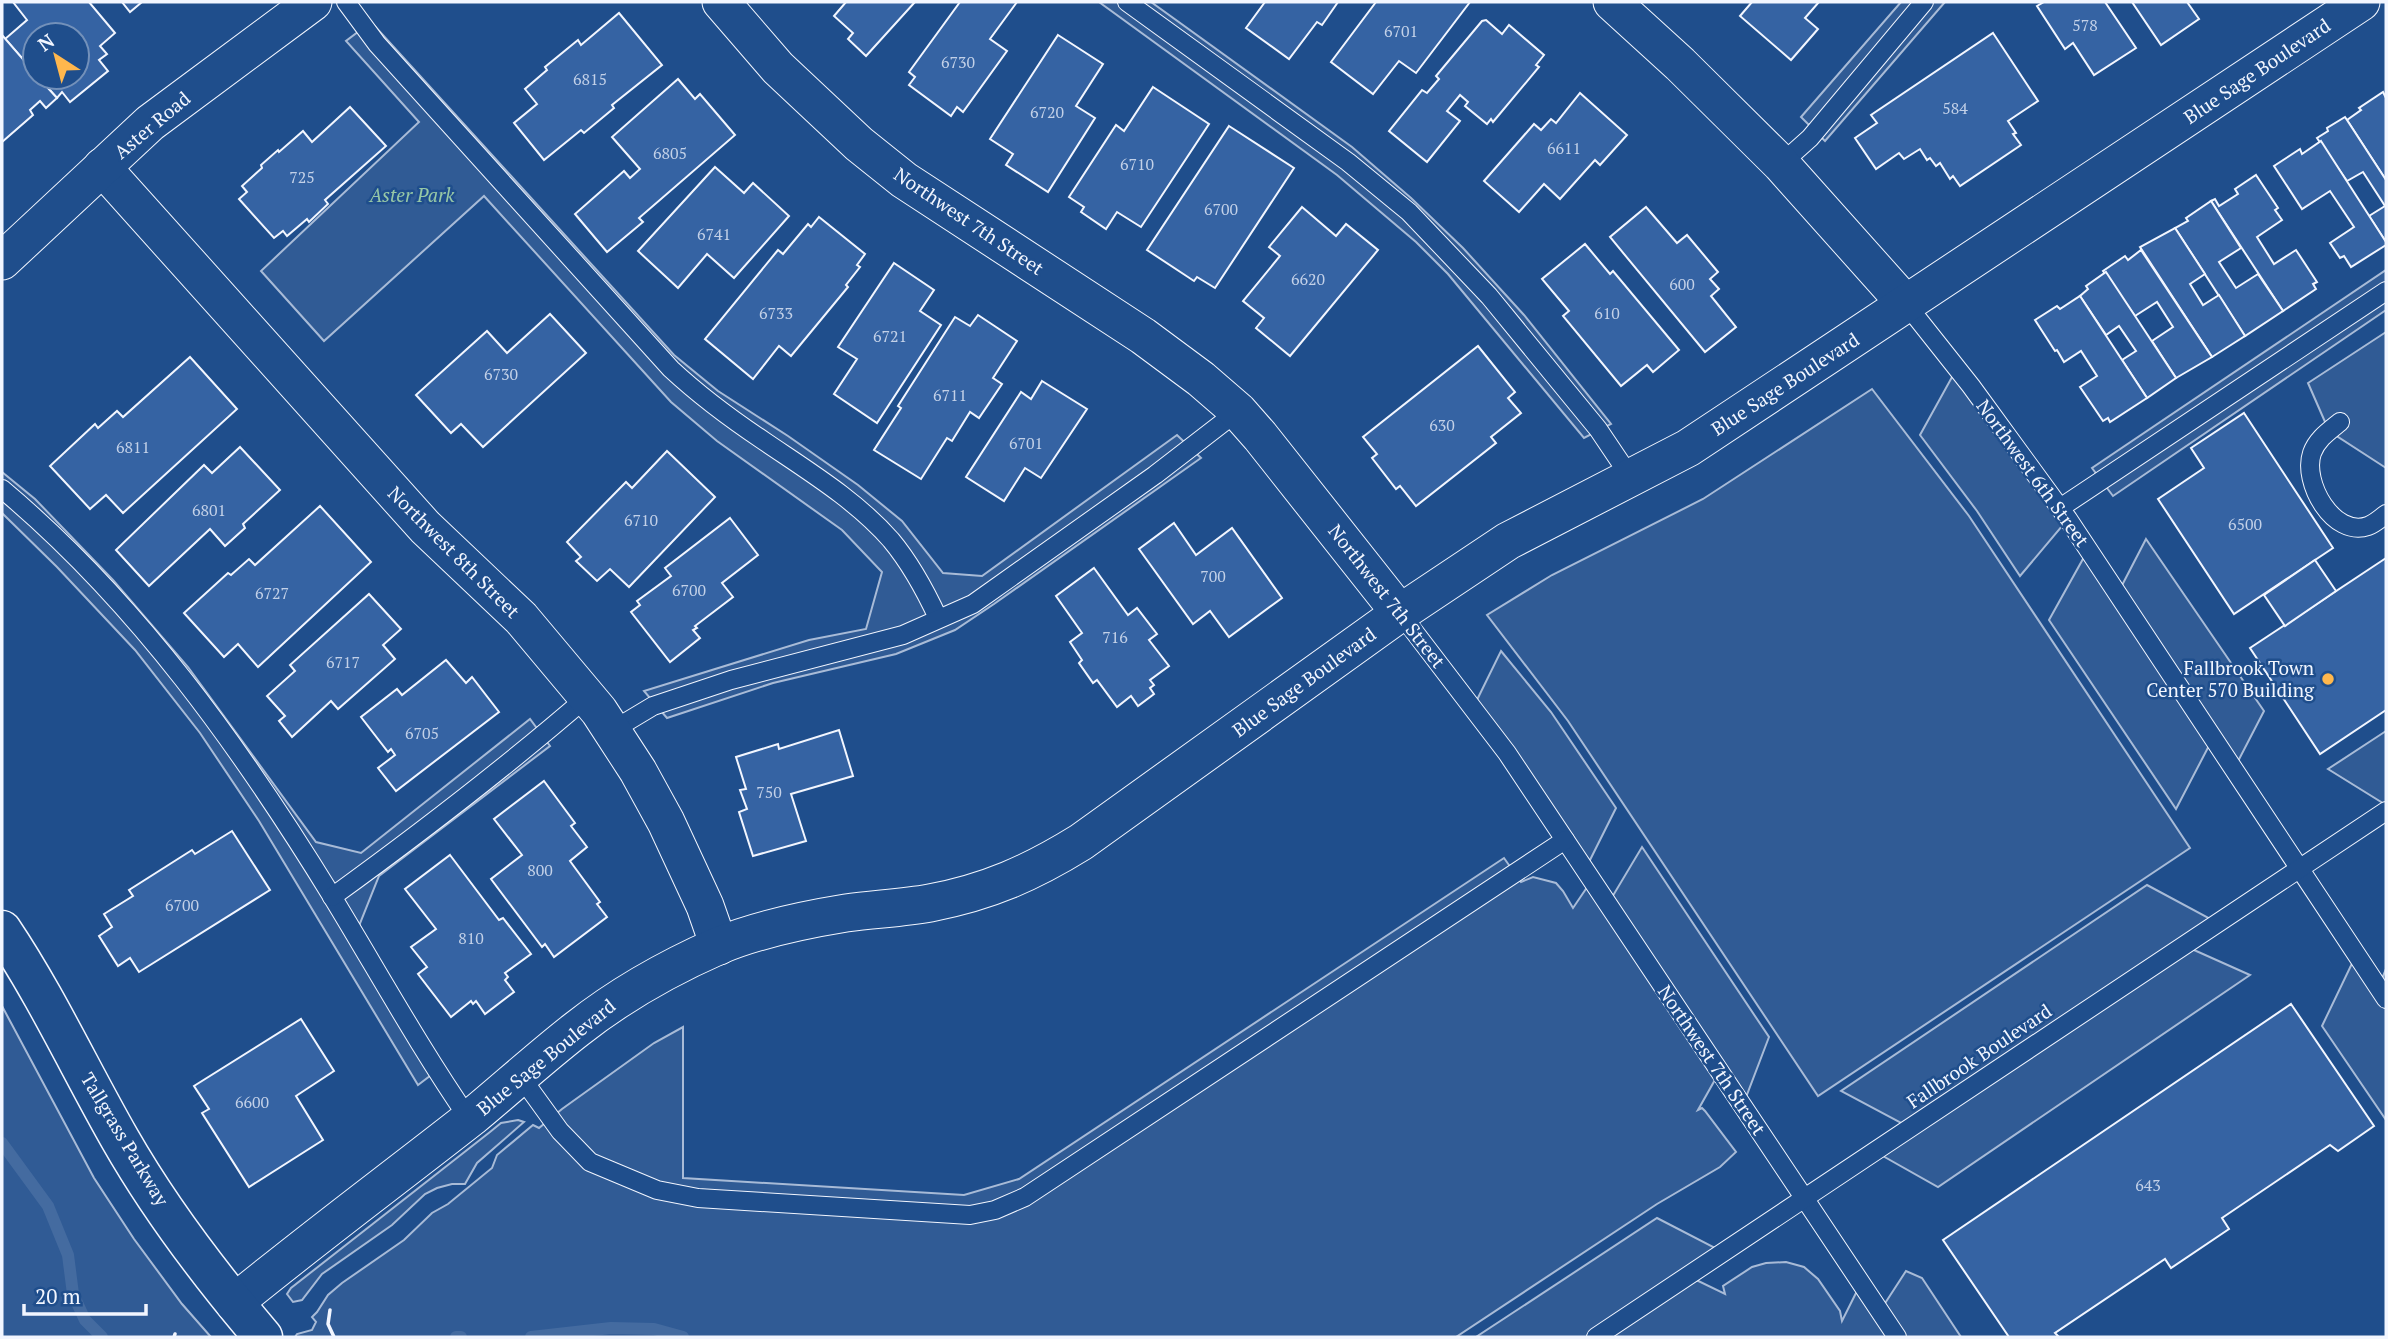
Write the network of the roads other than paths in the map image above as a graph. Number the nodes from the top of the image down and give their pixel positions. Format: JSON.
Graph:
{"nodes":[{"id":1,"x":313,"y":2,"type":"edge"},
{"id":2,"x":346,"y":2,"type":"edge"},
{"id":3,"x":721,"y":2,"type":"edge"},
{"id":4,"x":1127,"y":2,"type":"edge"},
{"id":5,"x":1612,"y":2,"type":"edge"},
{"id":6,"x":1924,"y":2,"type":"edge"},
{"id":7,"x":2344,"y":6,"type":"edge"},
{"id":8,"x":1781,"y":164,"type":"junction"},
{"id":9,"x":102,"y":167,"type":"junction"},
{"id":10,"x":2,"y":261,"type":"edge"},
{"id":11,"x":2386,"y":291,"type":"edge"},
{"id":12,"x":1906,"y":304,"type":"junction"},
{"id":13,"x":1238,"y":411,"type":"junction"},
{"id":14,"x":2340,"y":422,"type":"dead end"},
{"id":15,"x":1631,"y":478,"type":"junction"},
{"id":16,"x":2,"y":489,"type":"edge"},
{"id":17,"x":2060,"y":508,"type":"junction"},
{"id":18,"x":2386,"y":514,"type":"edge"},
{"id":19,"x":1400,"y":613,"type":"junction"},
{"id":20,"x":938,"y":618,"type":"junction"},
{"id":21,"x":587,"y":696,"type":"junction"},
{"id":22,"x":613,"y":730,"type":"junction"},
{"id":23,"x":2386,"y":811,"type":"edge"},
{"id":24,"x":1565,"y":840,"type":"junction"},
{"id":25,"x":2300,"y":869,"type":"junction"},
{"id":26,"x":332,"y":897,"type":"junction"},
{"id":27,"x":2,"y":930,"type":"edge"},
{"id":28,"x":719,"y":946,"type":"junction"},
{"id":29,"x":2386,"y":999,"type":"edge"},
{"id":30,"x":521,"y":1077,"type":"junction"},
{"id":31,"x":469,"y":1119,"type":"junction"},
{"id":32,"x":1805,"y":1198,"type":"junction"},
{"id":33,"x":234,"y":1303,"type":"junction"},
{"id":34,"x":263,"y":1337,"type":"edge"},
{"id":35,"x":1595,"y":1337,"type":"edge"},
{"id":36,"x":1897,"y":1337,"type":"edge"}],
"edges":[{"from":1,"to":9,"type":"street","name":"Aster Road"},
{"from":2,"to":20,"type":"lane"},
{"from":3,"to":13,"type":"street","name":"Northwest 7th Street"},
{"from":4,"to":15,"type":"lane"},
{"from":5,"to":8,"type":"street","name":"Northwest 6th Street"},
{"from":6,"to":8,"type":"lane"},
{"from":7,"to":12,"type":"street","name":"Blue Sage Boulevard"},
{"from":8,"to":12,"type":"street","name":"Northwest 6th Street"},
{"from":9,"to":10,"type":"street","name":"Aster Road"},
{"from":9,"to":21,"type":"street","name":"Northwest 8th Street"},
{"from":11,"to":17,"type":"lane"},
{"from":12,"to":15,"type":"street","name":"Blue Sage Boulevard"},
{"from":12,"to":17,"type":"lane","name":"Northwest 6th Street"},
{"from":13,"to":19,"type":"street","name":"Northwest 7th Street"},
{"from":13,"to":20,"type":"lane"},
{"from":14,"to":18,"type":"lane"},
{"from":15,"to":19,"type":"street","name":"Blue Sage Boulevard"},
{"from":16,"to":26,"type":"lane"},
{"from":17,"to":25,"type":"lane","name":"Northwest 6th Street"},
{"from":19,"to":24,"type":"lane","name":"Northwest 7th Street"},
{"from":19,"to":28,"type":"street","name":"Blue Sage Boulevard"},
{"from":20,"to":22,"type":"lane"},
{"from":21,"to":22,"type":"street","name":"Northwest 8th Street"},
{"from":21,"to":26,"type":"lane"},
{"from":22,"to":28,"type":"street","name":"Northwest 8th Street"},
{"from":23,"to":25,"type":"lane","name":"Fallbrook Boulevard"},
{"from":24,"to":30,"type":"lane"},
{"from":24,"to":32,"type":"lane","name":"Northwest 7th Street"},
{"from":25,"to":29,"type":"lane","name":"Northwest 6th Street"},
{"from":25,"to":32,"type":"lane","name":"Fallbrook Boulevard"},
{"from":26,"to":31,"type":"lane"},
{"from":27,"to":33,"type":"street","name":"Tallgrass Parkway"},
{"from":28,"to":30,"type":"street","name":"Blue Sage Boulevard"},
{"from":30,"to":31,"type":"street","name":"Blue Sage Boulevard"},
{"from":31,"to":33,"type":"street","name":"Blue Sage Boulevard"},
{"from":32,"to":35,"type":"lane","name":"Fallbrook Boulevard"},
{"from":32,"to":36,"type":"lane","name":"Northwest 7th Street"},
{"from":33,"to":34,"type":"street","name":"Tallgrass Parkway"}]}
